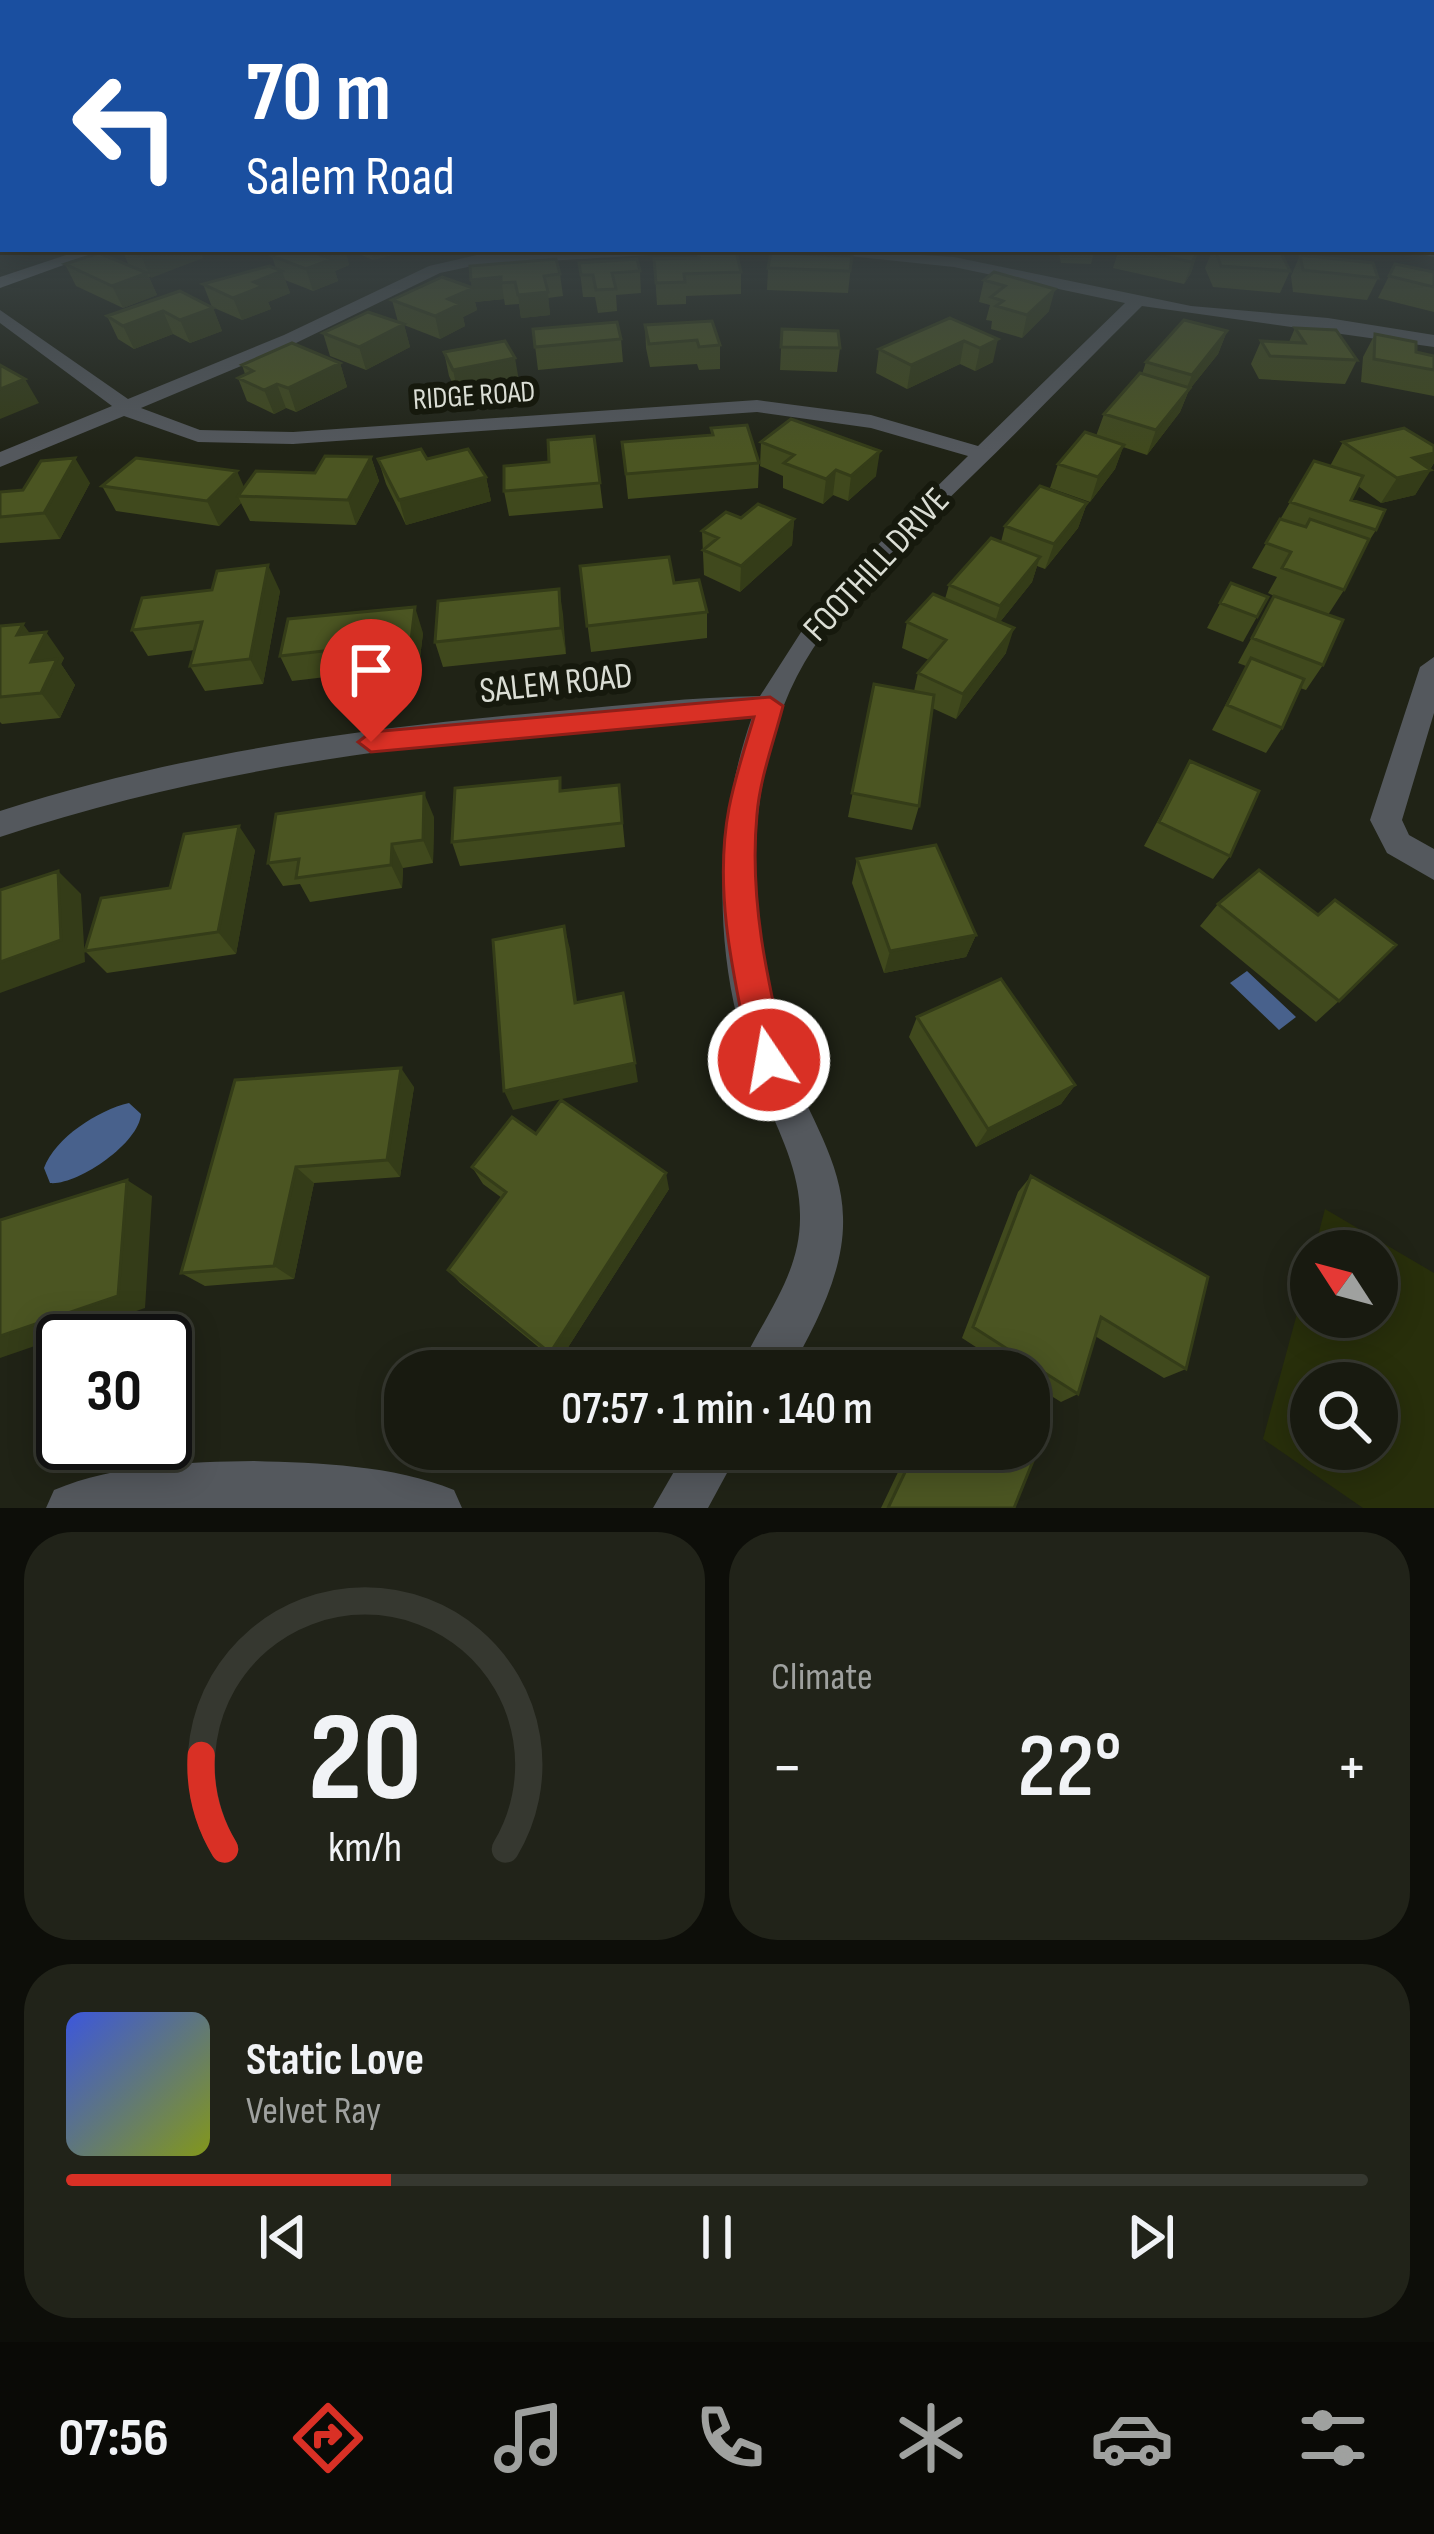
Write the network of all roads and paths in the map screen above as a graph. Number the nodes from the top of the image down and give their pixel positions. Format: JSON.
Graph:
{"nodes":[{"id":1,"x":348,"y":310,"type":"edge"},
{"id":2,"x":1128,"y":310,"type":"edge"},
{"id":3,"x":1211,"y":310,"type":"edge"},
{"id":4,"x":0,"y":315,"type":"edge"},
{"id":5,"x":1434,"y":341,"type":"edge"},
{"id":6,"x":127,"y":405,"type":"junction"},
{"id":7,"x":982,"y":454,"type":"junction"},
{"id":8,"x":0,"y":460,"type":"edge"},
{"id":9,"x":1434,"y":667,"type":"edge"},
{"id":10,"x":770,"y":706,"type":"junction"},
{"id":11,"x":0,"y":824,"type":"edge"},
{"id":12,"x":1434,"y":866,"type":"edge"},
{"id":13,"x":773,"y":1350,"type":"edge"},
{"id":14,"x":702,"y":1470,"type":"edge"},
{"id":15,"x":72,"y":1508,"type":"edge"},
{"id":16,"x":436,"y":1508,"type":"edge"},
{"id":17,"x":679,"y":1508,"type":"edge"}],
"edges":[{"from":1,"to":6,"type":"street"},
{"from":2,"to":7,"type":"street","name":"FOOTHILL DRIVE"},
{"from":3,"to":5,"type":"street"},
{"from":4,"to":6,"type":"street","name":"RIDGE ROAD"},
{"from":6,"to":7,"type":"street","name":"RIDGE ROAD"},
{"from":6,"to":8,"type":"street"},
{"from":7,"to":10,"type":"street","name":"FOOTHILL DRIVE"},
{"from":9,"to":12,"type":"street"},
{"from":10,"to":11,"type":"street","name":"SALEM ROAD"},
{"from":10,"to":13,"type":"street","name":"FOOTHILL DRIVE"},
{"from":14,"to":17,"type":"street"},
{"from":15,"to":16,"type":"street"}]}
